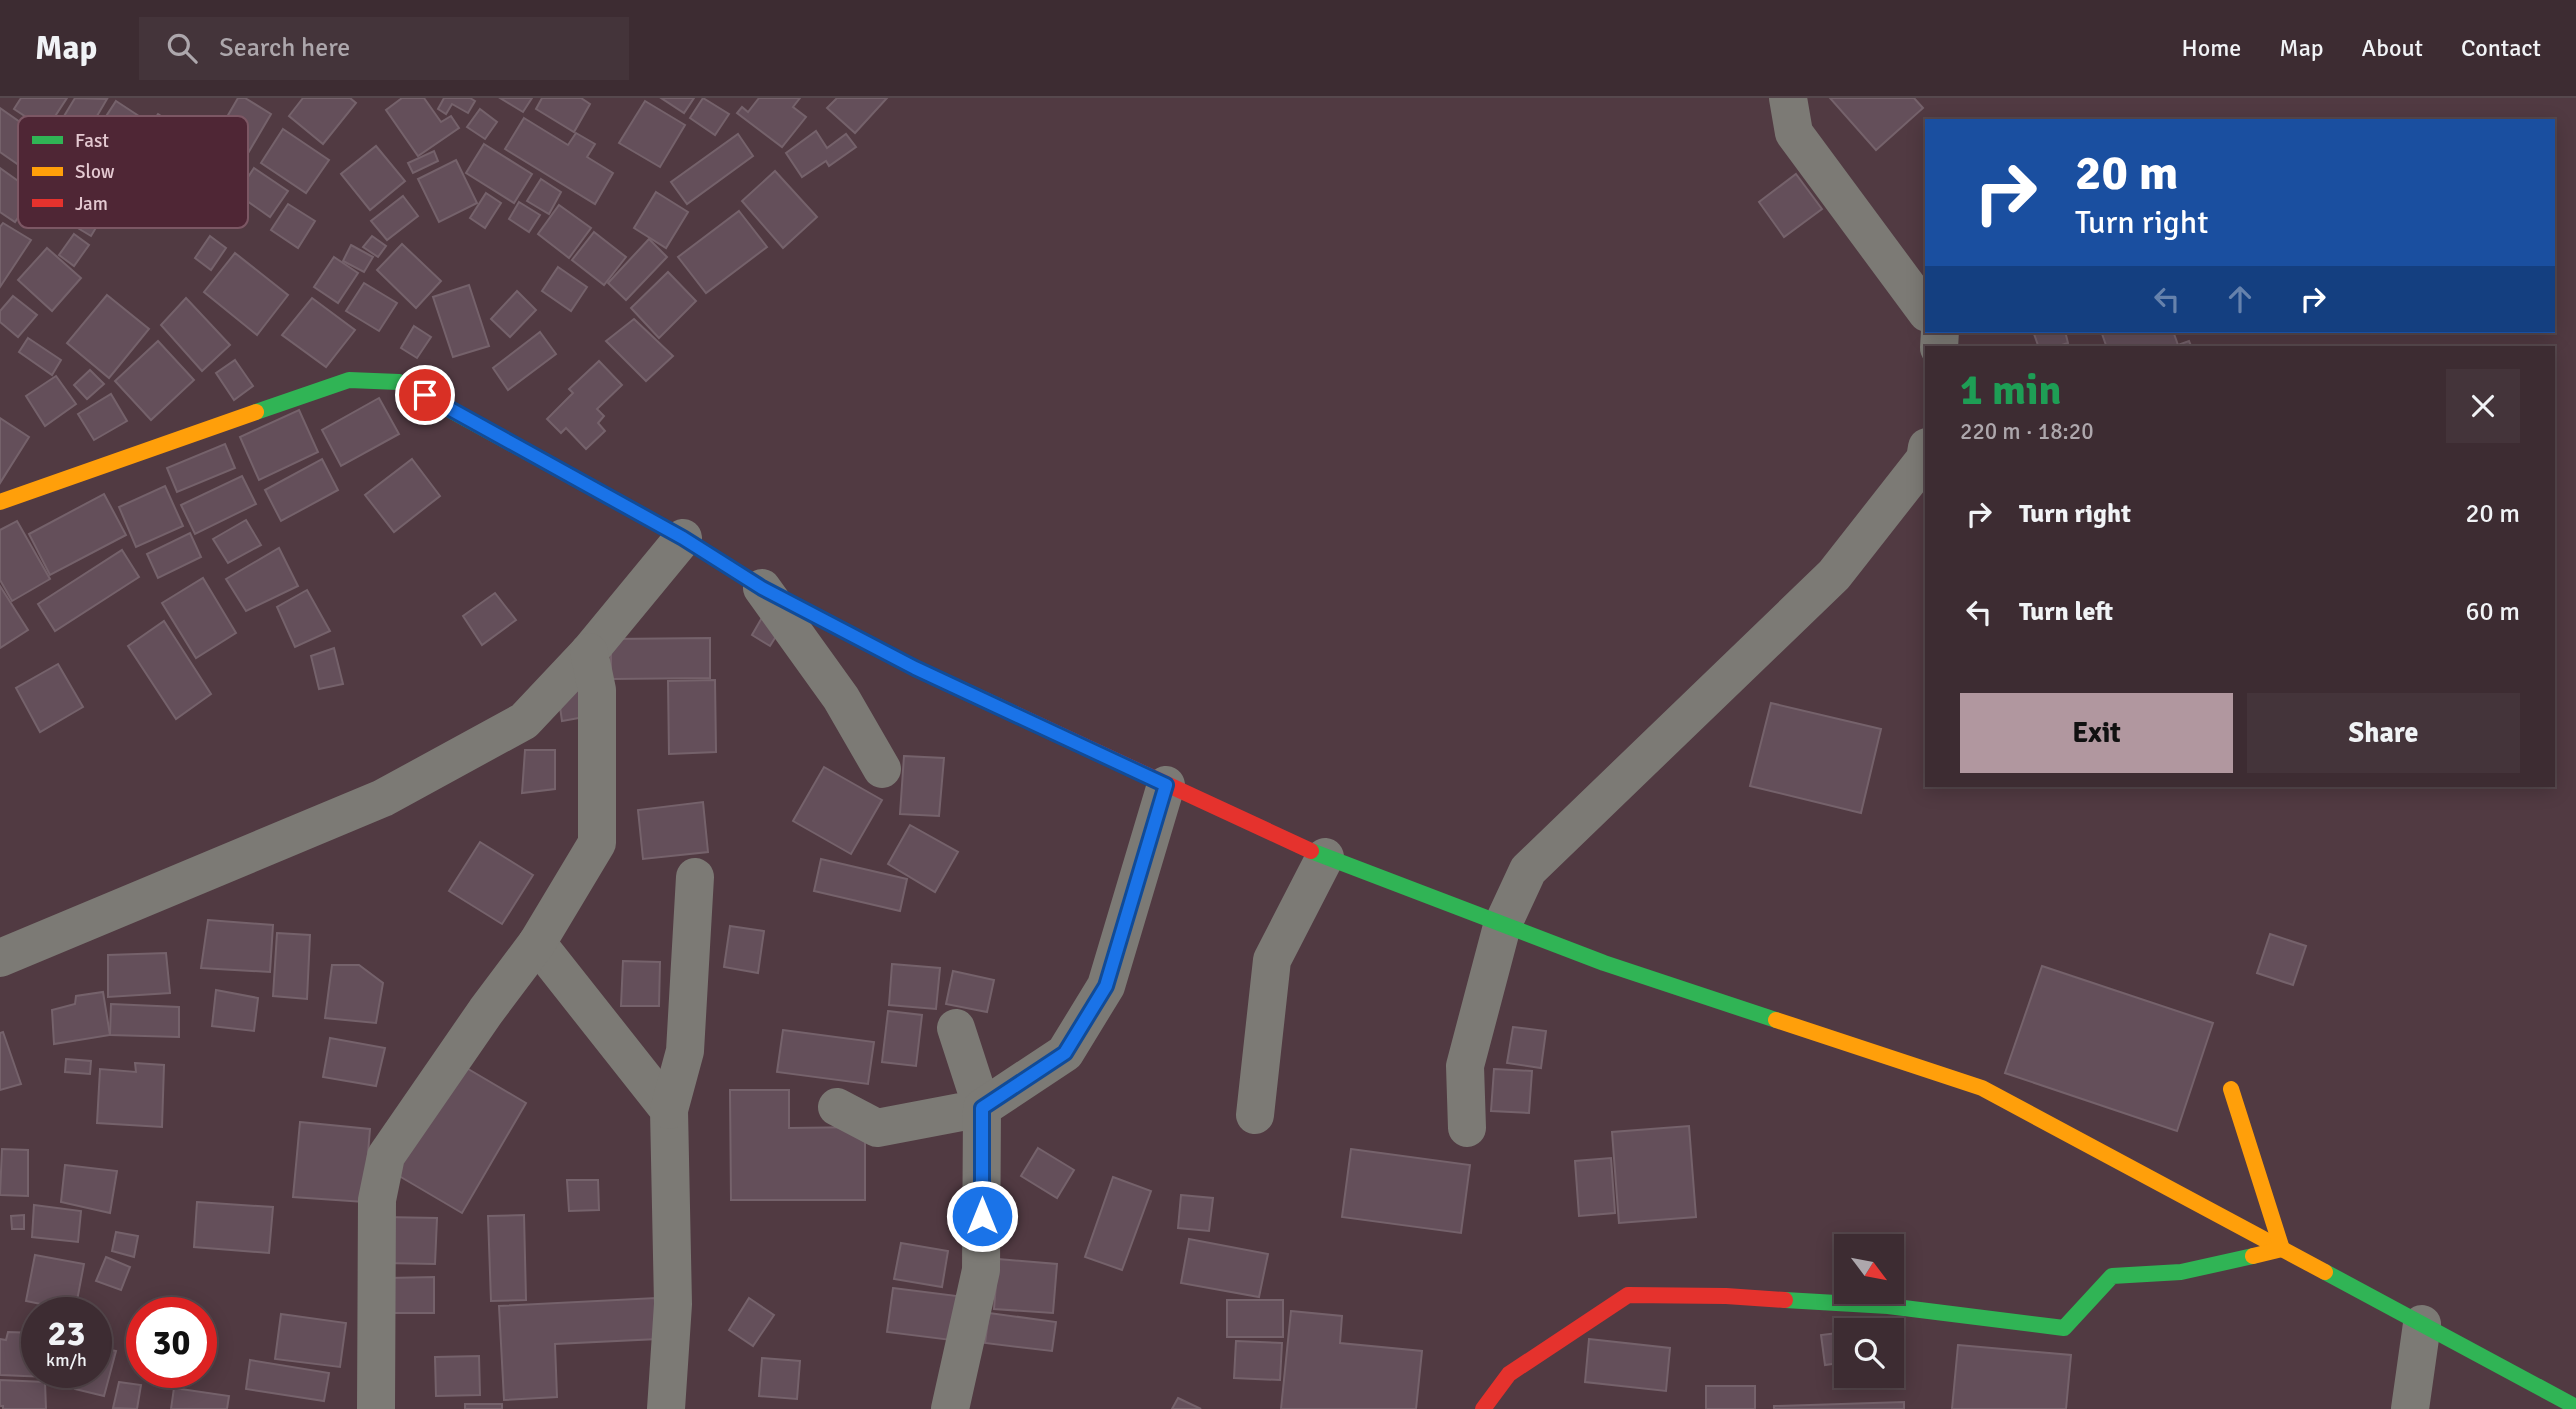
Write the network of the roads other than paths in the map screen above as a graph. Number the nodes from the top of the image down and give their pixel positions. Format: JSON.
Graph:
{"nodes":[{"id":1,"x":1788,"y":98,"type":"edge"},
{"id":2,"x":1925,"y":310,"type":"edge"},
{"id":3,"x":1925,"y":459,"type":"edge"},
{"id":4,"x":0,"y":502,"type":"edge"},
{"id":5,"x":683,"y":538,"type":"junction"},
{"id":6,"x":762,"y":588,"type":"junction"},
{"id":7,"x":589,"y":652,"type":"junction"},
{"id":8,"x":882,"y":769,"type":"dead end"},
{"id":9,"x":1166,"y":785,"type":"junction"},
{"id":10,"x":1325,"y":857,"type":"junction"},
{"id":11,"x":695,"y":877,"type":"dead end"},
{"id":12,"x":1502,"y":926,"type":"junction"},
{"id":13,"x":537,"y":943,"type":"junction"},
{"id":14,"x":0,"y":958,"type":"edge"},
{"id":15,"x":956,"y":1028,"type":"dead end"},
{"id":16,"x":2231,"y":1089,"type":"dead end"},
{"id":17,"x":837,"y":1107,"type":"dead end"},
{"id":18,"x":982,"y":1108,"type":"junction"},
{"id":19,"x":669,"y":1110,"type":"junction"},
{"id":20,"x":1255,"y":1115,"type":"dead end"},
{"id":21,"x":1466,"y":1128,"type":"dead end"},
{"id":22,"x":2281,"y":1249,"type":"junction"},
{"id":23,"x":2422,"y":1324,"type":"junction"},
{"id":24,"x":2576,"y":1407,"type":"edge"},
{"id":25,"x":376,"y":1409,"type":"edge"},
{"id":26,"x":666,"y":1409,"type":"edge"},
{"id":27,"x":950,"y":1409,"type":"edge"},
{"id":28,"x":1483,"y":1409,"type":"edge"},
{"id":29,"x":2410,"y":1409,"type":"edge"}],
"edges":[{"from":1,"to":2,"type":"street"},
{"from":3,"to":12,"type":"street"},
{"from":4,"to":5,"type":"street"},
{"from":5,"to":6,"type":"street"},
{"from":5,"to":7,"type":"street"},
{"from":6,"to":8,"type":"street"},
{"from":6,"to":9,"type":"street"},
{"from":7,"to":13,"type":"street"},
{"from":7,"to":14,"type":"street"},
{"from":9,"to":10,"type":"street"},
{"from":9,"to":18,"type":"street"},
{"from":10,"to":12,"type":"street"},
{"from":10,"to":20,"type":"street"},
{"from":11,"to":19,"type":"street"},
{"from":12,"to":21,"type":"street"},
{"from":12,"to":22,"type":"street"},
{"from":13,"to":19,"type":"street"},
{"from":13,"to":25,"type":"street"},
{"from":15,"to":18,"type":"street"},
{"from":16,"to":22,"type":"street"},
{"from":17,"to":18,"type":"street"},
{"from":18,"to":27,"type":"street"},
{"from":19,"to":26,"type":"street"},
{"from":22,"to":23,"type":"street"},
{"from":22,"to":28,"type":"street"},
{"from":23,"to":24,"type":"street"},
{"from":23,"to":29,"type":"street"}]}
